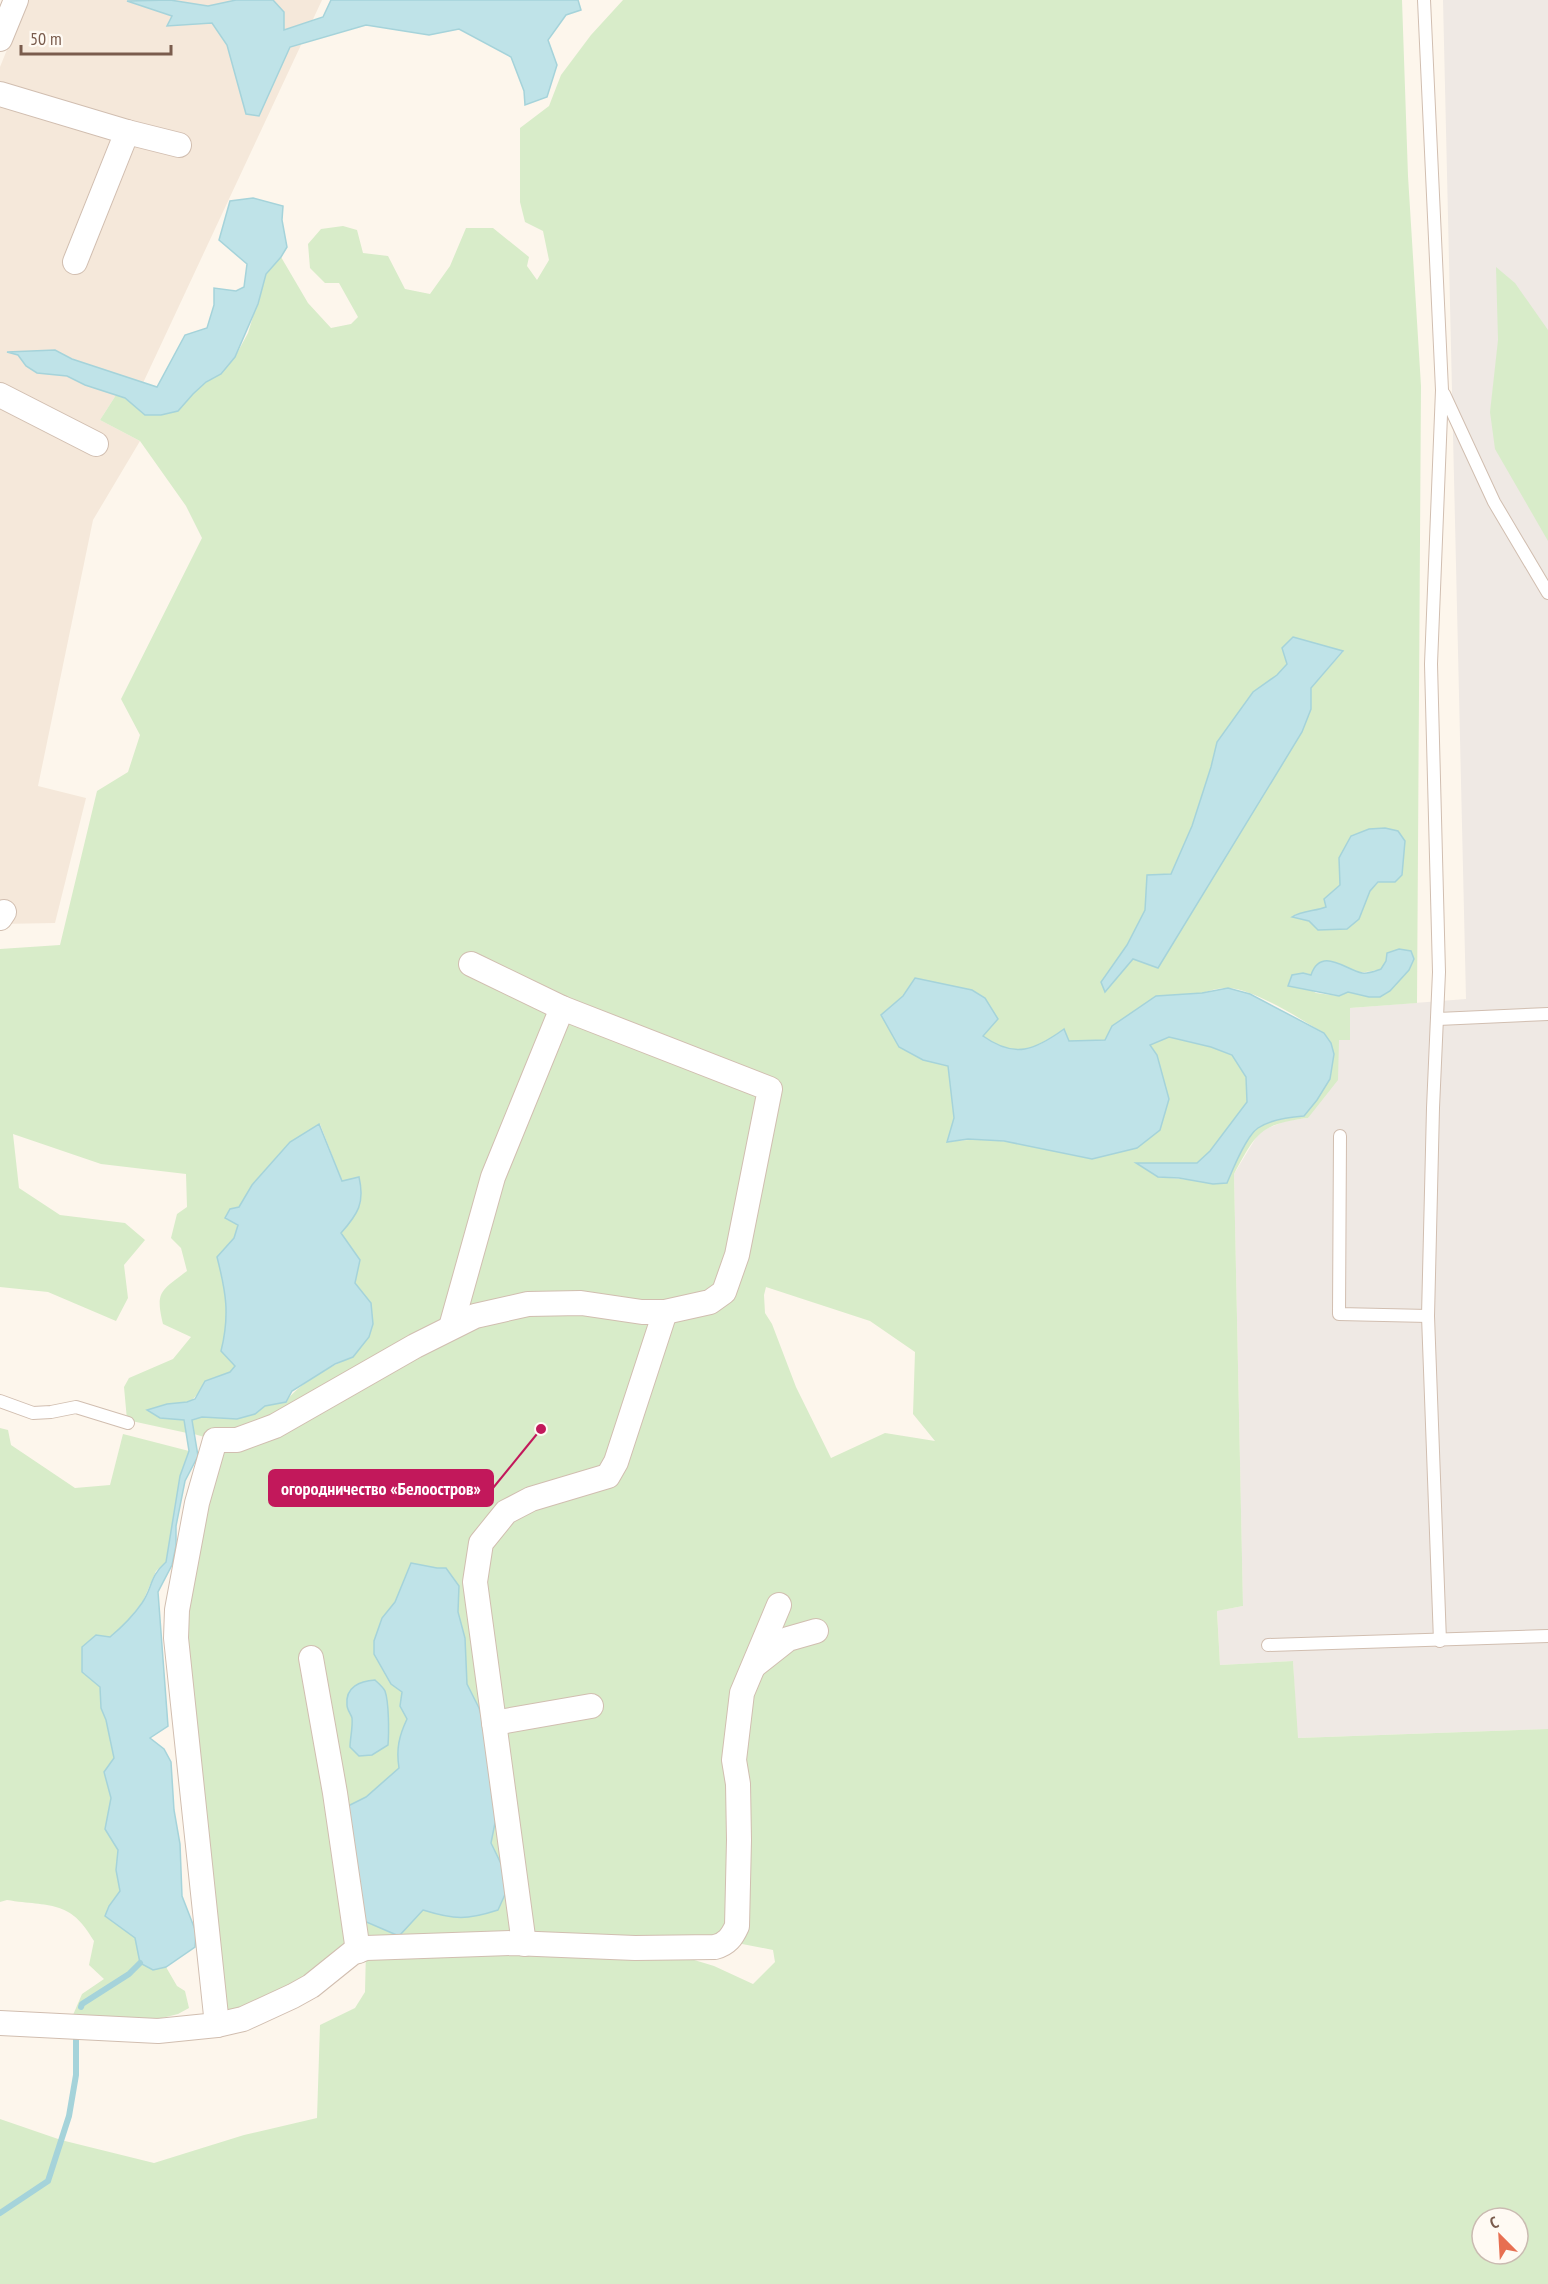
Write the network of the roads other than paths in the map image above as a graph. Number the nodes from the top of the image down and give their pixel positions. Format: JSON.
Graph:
{"nodes":[{"id":1,"x":16,"y":0,"type":"edge"},
{"id":2,"x":1424,"y":0,"type":"edge"},
{"id":3,"x":0,"y":39,"type":"edge"},
{"id":4,"x":0,"y":94,"type":"edge"},
{"id":5,"x":128,"y":132,"type":"junction"},
{"id":6,"x":179,"y":145,"type":"dead end"},
{"id":7,"x":75,"y":262,"type":"dead end"},
{"id":8,"x":1442,"y":390,"type":"junction"},
{"id":9,"x":0,"y":395,"type":"edge"},
{"id":10,"x":96,"y":444,"type":"dead end"},
{"id":11,"x":1548,"y":593,"type":"edge"},
{"id":12,"x":471,"y":964,"type":"dead end"},
{"id":13,"x":562,"y":1008,"type":"junction"},
{"id":14,"x":1548,"y":1014,"type":"edge"},
{"id":15,"x":1438,"y":1019,"type":"junction"},
{"id":16,"x":1340,"y":1136,"type":"dead end"},
{"id":17,"x":665,"y":1312,"type":"junction"},
{"id":18,"x":1428,"y":1316,"type":"junction"},
{"id":19,"x":451,"y":1327,"type":"junction"},
{"id":20,"x":0,"y":1401,"type":"edge"},
{"id":21,"x":128,"y":1423,"type":"dead end"},
{"id":22,"x":779,"y":1605,"type":"dead end"},
{"id":23,"x":816,"y":1631,"type":"dead end"},
{"id":24,"x":1548,"y":1636,"type":"edge"},
{"id":25,"x":1440,"y":1641,"type":"junction"},
{"id":26,"x":1268,"y":1645,"type":"dead end"},
{"id":27,"x":311,"y":1658,"type":"dead end"},
{"id":28,"x":751,"y":1668,"type":"junction"},
{"id":29,"x":591,"y":1706,"type":"dead end"},
{"id":30,"x":494,"y":1723,"type":"junction"},
{"id":31,"x":524,"y":1944,"type":"junction"},
{"id":32,"x":358,"y":1951,"type":"junction"},
{"id":33,"x":0,"y":2023,"type":"edge"},
{"id":34,"x":217,"y":2025,"type":"junction"}],
"edges":[{"from":1,"to":3,"type":"street"},
{"from":2,"to":8,"type":"lane"},
{"from":4,"to":5,"type":"street"},
{"from":5,"to":6,"type":"street"},
{"from":5,"to":7,"type":"street"},
{"from":8,"to":11,"type":"lane"},
{"from":8,"to":15,"type":"lane"},
{"from":9,"to":10,"type":"street"},
{"from":12,"to":13,"type":"street"},
{"from":13,"to":17,"type":"street"},
{"from":13,"to":19,"type":"street"},
{"from":14,"to":15,"type":"lane"},
{"from":15,"to":18,"type":"lane"},
{"from":16,"to":18,"type":"lane"},
{"from":17,"to":19,"type":"street"},
{"from":17,"to":30,"type":"street"},
{"from":18,"to":25,"type":"lane"},
{"from":19,"to":34,"type":"street"},
{"from":20,"to":21,"type":"lane"},
{"from":22,"to":28,"type":"street"},
{"from":23,"to":28,"type":"street"},
{"from":24,"to":25,"type":"lane"},
{"from":25,"to":26,"type":"lane"},
{"from":27,"to":32,"type":"street"},
{"from":28,"to":31,"type":"street"},
{"from":29,"to":30,"type":"street"},
{"from":30,"to":31,"type":"street"},
{"from":31,"to":32,"type":"street"},
{"from":32,"to":34,"type":"street"},
{"from":33,"to":34,"type":"street"}]}
